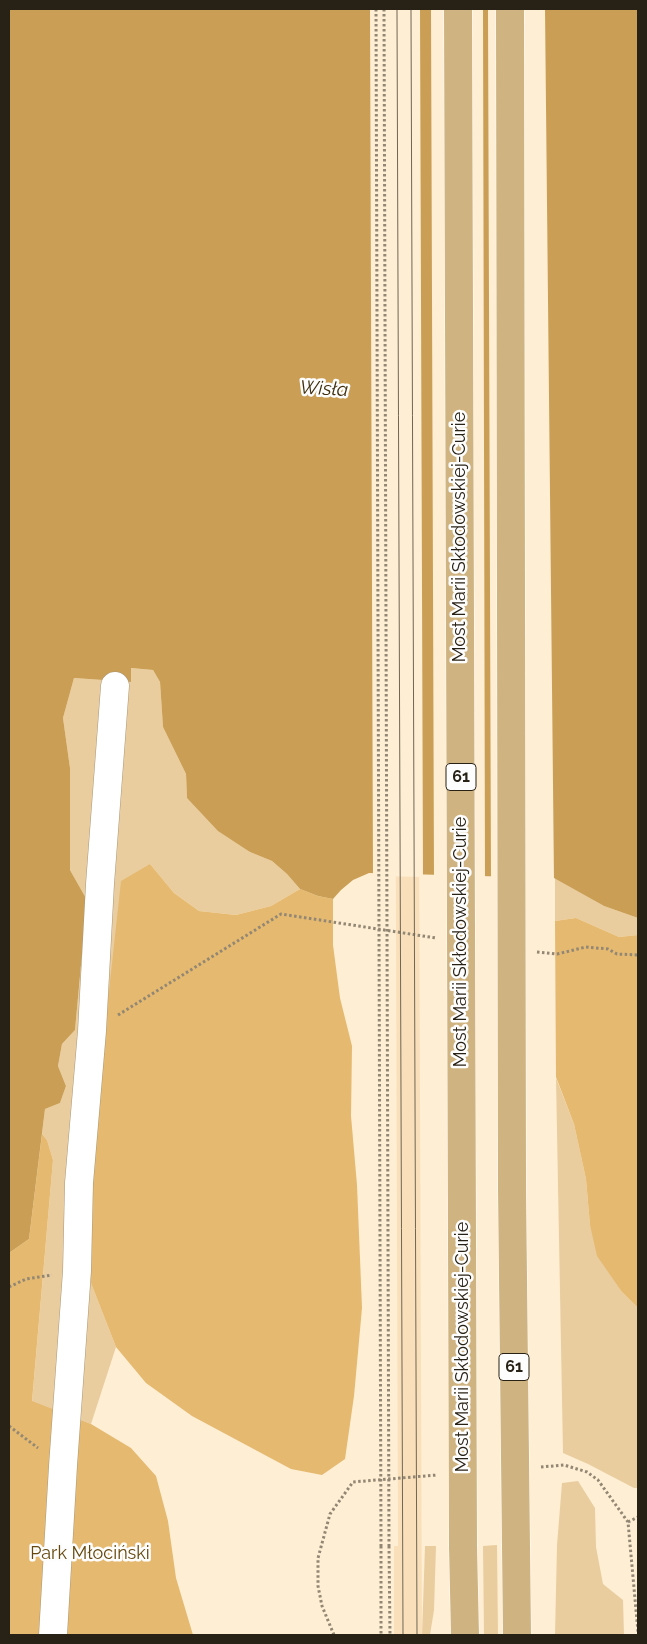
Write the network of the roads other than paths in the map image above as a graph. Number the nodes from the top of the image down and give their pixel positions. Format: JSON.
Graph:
{"nodes":[{"id":1,"x":458,"y":9,"type":"edge"},
{"id":2,"x":510,"y":9,"type":"edge"},
{"id":3,"x":116,"y":686,"type":"dead end"},
{"id":4,"x":53,"y":1635,"type":"edge"},
{"id":5,"x":464,"y":1635,"type":"edge"},
{"id":6,"x":517,"y":1635,"type":"edge"}],
"edges":[{"from":1,"to":5,"type":"main road","name":"Most Marii Skłodowskiej-Curie","number":"61","bridge":true},
{"from":2,"to":6,"type":"main road","number":"61","bridge":true},
{"from":3,"to":4,"type":"lane"}]}
